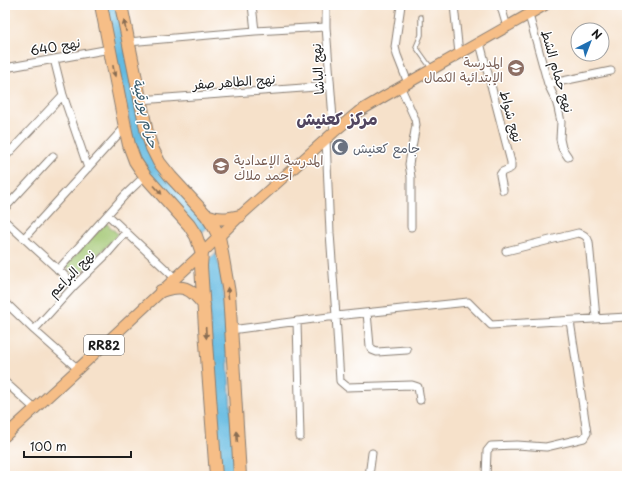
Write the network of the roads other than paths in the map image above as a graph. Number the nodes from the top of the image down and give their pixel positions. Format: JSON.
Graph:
{"nodes":[{"id":1,"x":101,"y":5,"type":"edge"},
{"id":2,"x":121,"y":5,"type":"edge"},
{"id":3,"x":252,"y":5,"type":"edge"},
{"id":4,"x":326,"y":5,"type":"edge"},
{"id":5,"x":401,"y":5,"type":"edge"},
{"id":6,"x":454,"y":5,"type":"edge"},
{"id":7,"x":501,"y":5,"type":"edge"},
{"id":8,"x":546,"y":5,"type":"edge"},
{"id":9,"x":530,"y":15,"type":"junction"},
{"id":10,"x":421,"y":17,"type":"dead end"},
{"id":11,"x":326,"y":27,"type":"junction"},
{"id":12,"x":508,"y":27,"type":"junction"},
{"id":13,"x":255,"y":31,"type":"junction"},
{"id":14,"x":128,"y":42,"type":"junction"},
{"id":15,"x":480,"y":42,"type":"junction"},
{"id":16,"x":110,"y":49,"type":"junction"},
{"id":17,"x":459,"y":54,"type":"junction"},
{"id":18,"x":54,"y":59,"type":"junction"},
{"id":19,"x":5,"y":68,"type":"edge"},
{"id":20,"x":431,"y":69,"type":"junction"},
{"id":21,"x":611,"y":71,"type":"dead end"},
{"id":22,"x":548,"y":84,"type":"junction"},
{"id":23,"x":404,"y":85,"type":"junction"},
{"id":24,"x":330,"y":86,"type":"junction"},
{"id":25,"x":63,"y":95,"type":"junction"},
{"id":26,"x":140,"y":100,"type":"junction"},
{"id":27,"x":125,"y":127,"type":"junction"},
{"id":28,"x":334,"y":132,"type":"junction"},
{"id":29,"x":326,"y":139,"type":"junction"},
{"id":30,"x":53,"y":156,"type":"dead end"},
{"id":31,"x":5,"y":157,"type":"edge"},
{"id":32,"x":568,"y":157,"type":"dead end"},
{"id":33,"x":88,"y":168,"type":"junction"},
{"id":34,"x":145,"y":176,"type":"junction"},
{"id":35,"x":503,"y":190,"type":"dead end"},
{"id":36,"x":5,"y":208,"type":"edge"},
{"id":37,"x":108,"y":215,"type":"junction"},
{"id":38,"x":206,"y":215,"type":"junction"},
{"id":39,"x":240,"y":216,"type":"junction"},
{"id":40,"x":5,"y":221,"type":"edge"},
{"id":41,"x":411,"y":227,"type":"dead end"},
{"id":42,"x":126,"y":232,"type":"junction"},
{"id":43,"x":218,"y":237,"type":"junction"},
{"id":44,"x":24,"y":238,"type":"junction"},
{"id":45,"x":506,"y":251,"type":"dead end"},
{"id":46,"x":202,"y":253,"type":"junction"},
{"id":47,"x":58,"y":270,"type":"junction"},
{"id":48,"x":175,"y":278,"type":"junction"},
{"id":49,"x":75,"y":285,"type":"junction"},
{"id":50,"x":161,"y":291,"type":"junction"},
{"id":51,"x":5,"y":302,"type":"edge"},
{"id":52,"x":204,"y":305,"type":"junction"},
{"id":53,"x":367,"y":313,"type":"junction"},
{"id":54,"x":336,"y":316,"type":"junction"},
{"id":55,"x":627,"y":317,"type":"edge"},
{"id":56,"x":596,"y":318,"type":"junction"},
{"id":57,"x":297,"y":321,"type":"junction"},
{"id":58,"x":570,"y":321,"type":"junction"},
{"id":59,"x":34,"y":330,"type":"junction"},
{"id":60,"x":231,"y":330,"type":"junction"},
{"id":61,"x":407,"y":350,"type":"dead end"},
{"id":62,"x":78,"y":369,"type":"junction"},
{"id":63,"x":5,"y":382,"type":"edge"},
{"id":64,"x":420,"y":400,"type":"dead end"},
{"id":65,"x":34,"y":408,"type":"junction"},
{"id":66,"x":5,"y":436,"type":"edge"},
{"id":67,"x":300,"y":437,"type":"dead end"},
{"id":68,"x":372,"y":453,"type":"dead end"},
{"id":69,"x":216,"y":476,"type":"edge"},
{"id":70,"x":240,"y":476,"type":"edge"},
{"id":71,"x":369,"y":476,"type":"edge"},
{"id":72,"x":486,"y":476,"type":"edge"}],
"edges":[{"from":1,"to":16,"type":"highway"},
{"from":14,"to":2,"type":"highway","one_way":true},
{"from":3,"to":13,"type":"street"},
{"from":4,"to":11,"type":"street","name":"نهج الباشا"},
{"from":5,"to":23,"type":"street"},
{"from":6,"to":17,"type":"street"},
{"from":7,"to":12,"type":"street"},
{"from":8,"to":9,"type":"main road","number":"RR82"},
{"from":9,"to":12,"type":"main road","number":"RR82"},
{"from":9,"to":22,"type":"street","name":"نهج حمام الشط"},
{"from":10,"to":20,"type":"lane"},
{"from":11,"to":13,"type":"street"},
{"from":11,"to":24,"type":"street","name":"نهج الباشا"},
{"from":12,"to":15,"type":"main road","number":"RR82"},
{"from":13,"to":14,"type":"street"},
{"from":14,"to":26,"type":"highway"},
{"from":15,"to":17,"type":"main road","number":"RR82"},
{"from":15,"to":35,"type":"street","name":"نهج شواط"},
{"from":16,"to":18,"type":"street","name":"نهج 640"},
{"from":16,"to":27,"type":"highway","one_way":true},
{"from":17,"to":20,"type":"main road","number":"RR82"},
{"from":18,"to":19,"type":"street","name":"نهج 640"},
{"from":18,"to":25,"type":"street"},
{"from":20,"to":23,"type":"main road","number":"RR82"},
{"from":21,"to":22,"type":"street"},
{"from":22,"to":32,"type":"street","name":"نهج حمام الشط"},
{"from":23,"to":28,"type":"main road","number":"RR82"},
{"from":23,"to":41,"type":"street"},
{"from":24,"to":26,"type":"street","name":"نهج الطاهر صفر"},
{"from":24,"to":28,"type":"street","name":"نهج الباشا"},
{"from":25,"to":31,"type":"street"},
{"from":25,"to":33,"type":"street"},
{"from":26,"to":38,"type":"highway"},
{"from":27,"to":33,"type":"street"},
{"from":27,"to":34,"type":"highway"},
{"from":28,"to":29,"type":"main road","number":"RR82"},
{"from":29,"to":39,"type":"main road","number":"RR82"},
{"from":29,"to":54,"type":"street"},
{"from":30,"to":36,"type":"street"},
{"from":33,"to":44,"type":"street"},
{"from":34,"to":37,"type":"street"},
{"from":34,"to":46,"type":"highway","one_way":true},
{"from":37,"to":42,"type":"street"},
{"from":37,"to":47,"type":"street"},
{"from":38,"to":39,"type":"highway"},
{"from":38,"to":43,"type":"highway"},
{"from":39,"to":43,"type":"main road","number":"RR82"},
{"from":40,"to":44,"type":"street"},
{"from":42,"to":48,"type":"street"},
{"from":42,"to":49,"type":"street","name":"نهج البراعم"},
{"from":43,"to":46,"type":"main road","number":"RR82"},
{"from":60,"to":43,"type":"highway","one_way":true},
{"from":44,"to":47,"type":"street"},
{"from":45,"to":56,"type":"street"},
{"from":46,"to":48,"type":"main road","number":"RR82"},
{"from":46,"to":52,"type":"highway"},
{"from":47,"to":49,"type":"street"},
{"from":48,"to":50,"type":"main road","number":"RR82"},
{"from":49,"to":59,"type":"street","name":"نهج البراعم"},
{"from":50,"to":52,"type":"highway"},
{"from":50,"to":62,"type":"main road","number":"RR82"},
{"from":51,"to":59,"type":"street"},
{"from":52,"to":69,"type":"highway","one_way":true},
{"from":53,"to":54,"type":"street"},
{"from":53,"to":58,"type":"street"},
{"from":53,"to":61,"type":"street"},
{"from":54,"to":57,"type":"street"},
{"from":54,"to":64,"type":"street"},
{"from":55,"to":56,"type":"street"},
{"from":56,"to":58,"type":"street"},
{"from":57,"to":60,"type":"street"},
{"from":57,"to":67,"type":"street"},
{"from":58,"to":72,"type":"street"},
{"from":59,"to":62,"type":"street"},
{"from":70,"to":60,"type":"highway","one_way":true},
{"from":62,"to":65,"type":"main road","number":"RR82"},
{"from":63,"to":65,"type":"street"},
{"from":65,"to":66,"type":"main road","number":"RR82"},
{"from":68,"to":71,"type":"street"}]}
